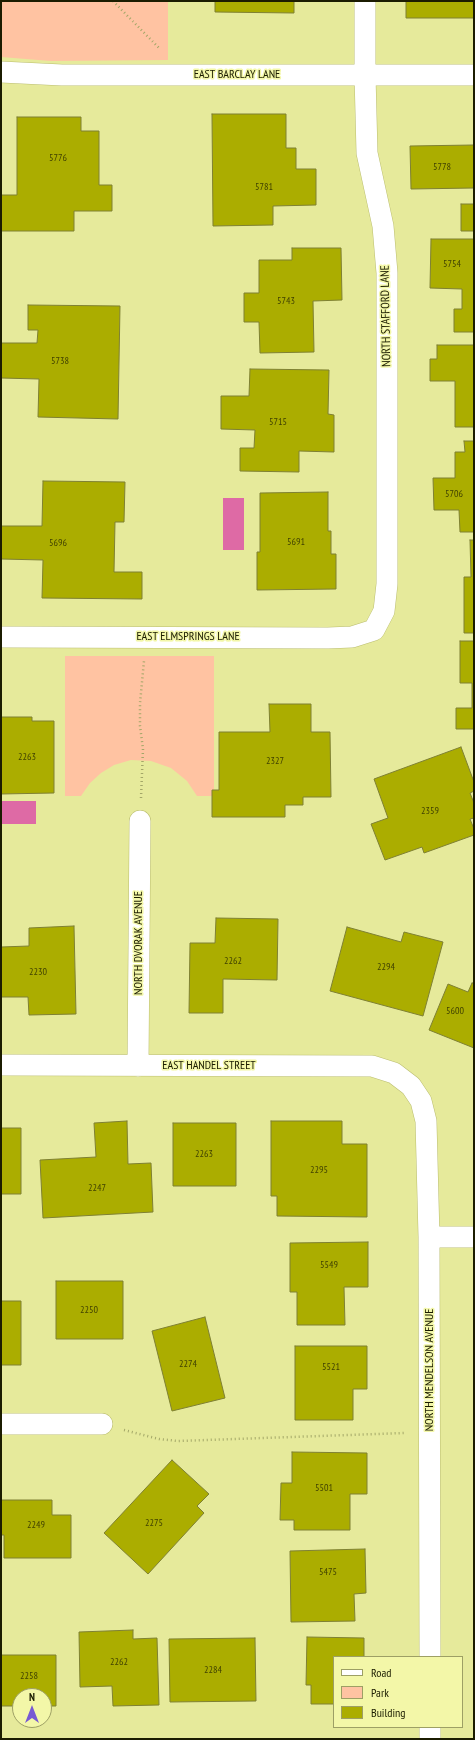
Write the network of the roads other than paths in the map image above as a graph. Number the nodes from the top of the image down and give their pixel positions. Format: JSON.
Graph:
{"nodes":[{"id":1,"x":364,"y":1,"type":"edge"},
{"id":2,"x":1,"y":72,"type":"edge"},
{"id":3,"x":364,"y":75,"type":"junction"},
{"id":4,"x":474,"y":75,"type":"edge"},
{"id":5,"x":374,"y":630,"type":"joint"},
{"id":6,"x":1,"y":637,"type":"edge"},
{"id":7,"x":140,"y":821,"type":"road end"},
{"id":8,"x":1,"y":1065,"type":"edge"},
{"id":9,"x":138,"y":1066,"type":"junction"},
{"id":10,"x":411,"y":1086,"type":"joint"},
{"id":11,"x":429,"y":1237,"type":"junction"},
{"id":12,"x":474,"y":1237,"type":"edge"},
{"id":13,"x":1,"y":1424,"type":"edge"},
{"id":14,"x":102,"y":1424,"type":"road end"},
{"id":15,"x":430,"y":1656,"type":"edge"},
{"id":16,"x":430,"y":1728,"type":"edge"},
{"id":17,"x":430,"y":1739,"type":"edge"}],
"edges":[{"from":1,"to":3,"type":"street","name":"NORTH STAFFORD LANE"},
{"from":2,"to":3,"type":"street","name":"EAST BARCLAY LANE"},
{"from":3,"to":4,"type":"street","name":"EAST BARCLAY LANE"},
{"from":3,"to":5,"type":"street","name":"NORTH STAFFORD LANE"},
{"from":5,"to":6,"type":"street","name":"EAST ELMSPRINGS LANE"},
{"from":7,"to":9,"type":"street","name":"NORTH DVORAK AVENUE"},
{"from":8,"to":9,"type":"street","name":"EAST HANDEL STREET"},
{"from":9,"to":10,"type":"street","name":"EAST HANDEL STREET"},
{"from":10,"to":11,"type":"street","name":"NORTH MENDELSON AVENUE"},
{"from":11,"to":12,"type":"street"},
{"from":11,"to":15,"type":"street","name":"NORTH MENDELSON AVENUE"},
{"from":13,"to":14,"type":"street"},
{"from":16,"to":17,"type":"street"}]}
